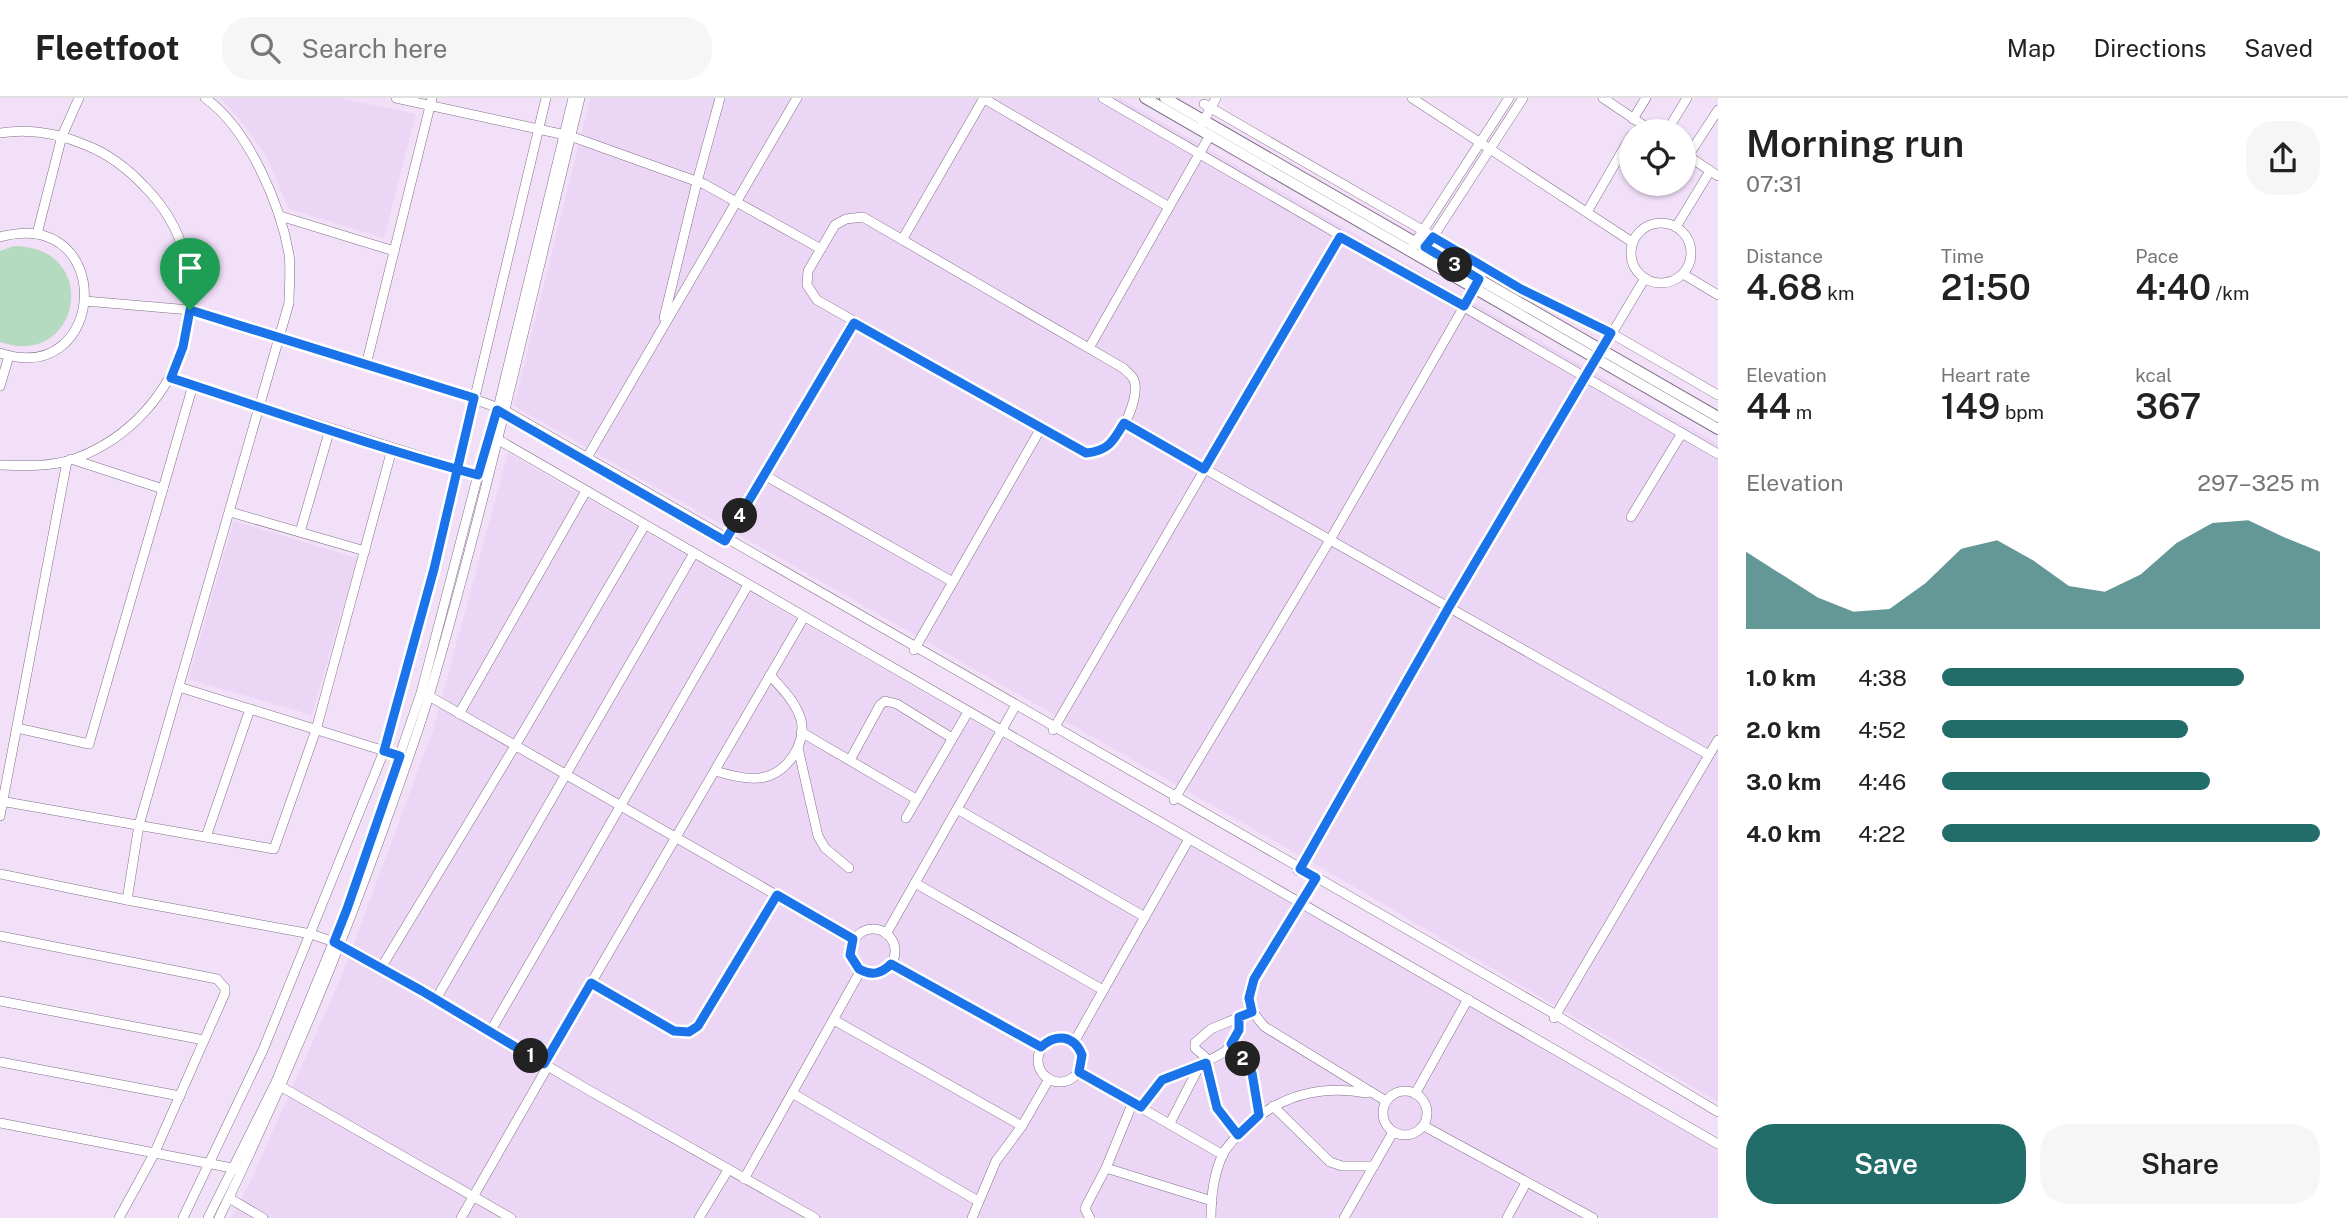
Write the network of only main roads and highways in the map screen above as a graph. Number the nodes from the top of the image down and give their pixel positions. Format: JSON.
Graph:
{"nodes":[{"id":1,"x":1145,"y":98,"type":"edge"},
{"id":2,"x":1165,"y":98,"type":"edge"},
{"id":3,"x":1198,"y":122,"type":"junction"},
{"id":4,"x":1417,"y":249,"type":"junction"},
{"id":5,"x":1598,"y":354,"type":"junction"},
{"id":6,"x":1718,"y":417,"type":"edge"},
{"id":7,"x":1718,"y":429,"type":"edge"}],
"edges":[{"from":1,"to":3,"type":"main road"},
{"from":2,"to":3,"type":"main road"},
{"from":3,"to":4,"type":"main road"},
{"from":3,"to":4,"type":"main road"},
{"from":4,"to":5,"type":"main road"},
{"from":5,"to":6,"type":"main road"},
{"from":5,"to":7,"type":"main road"}]}
